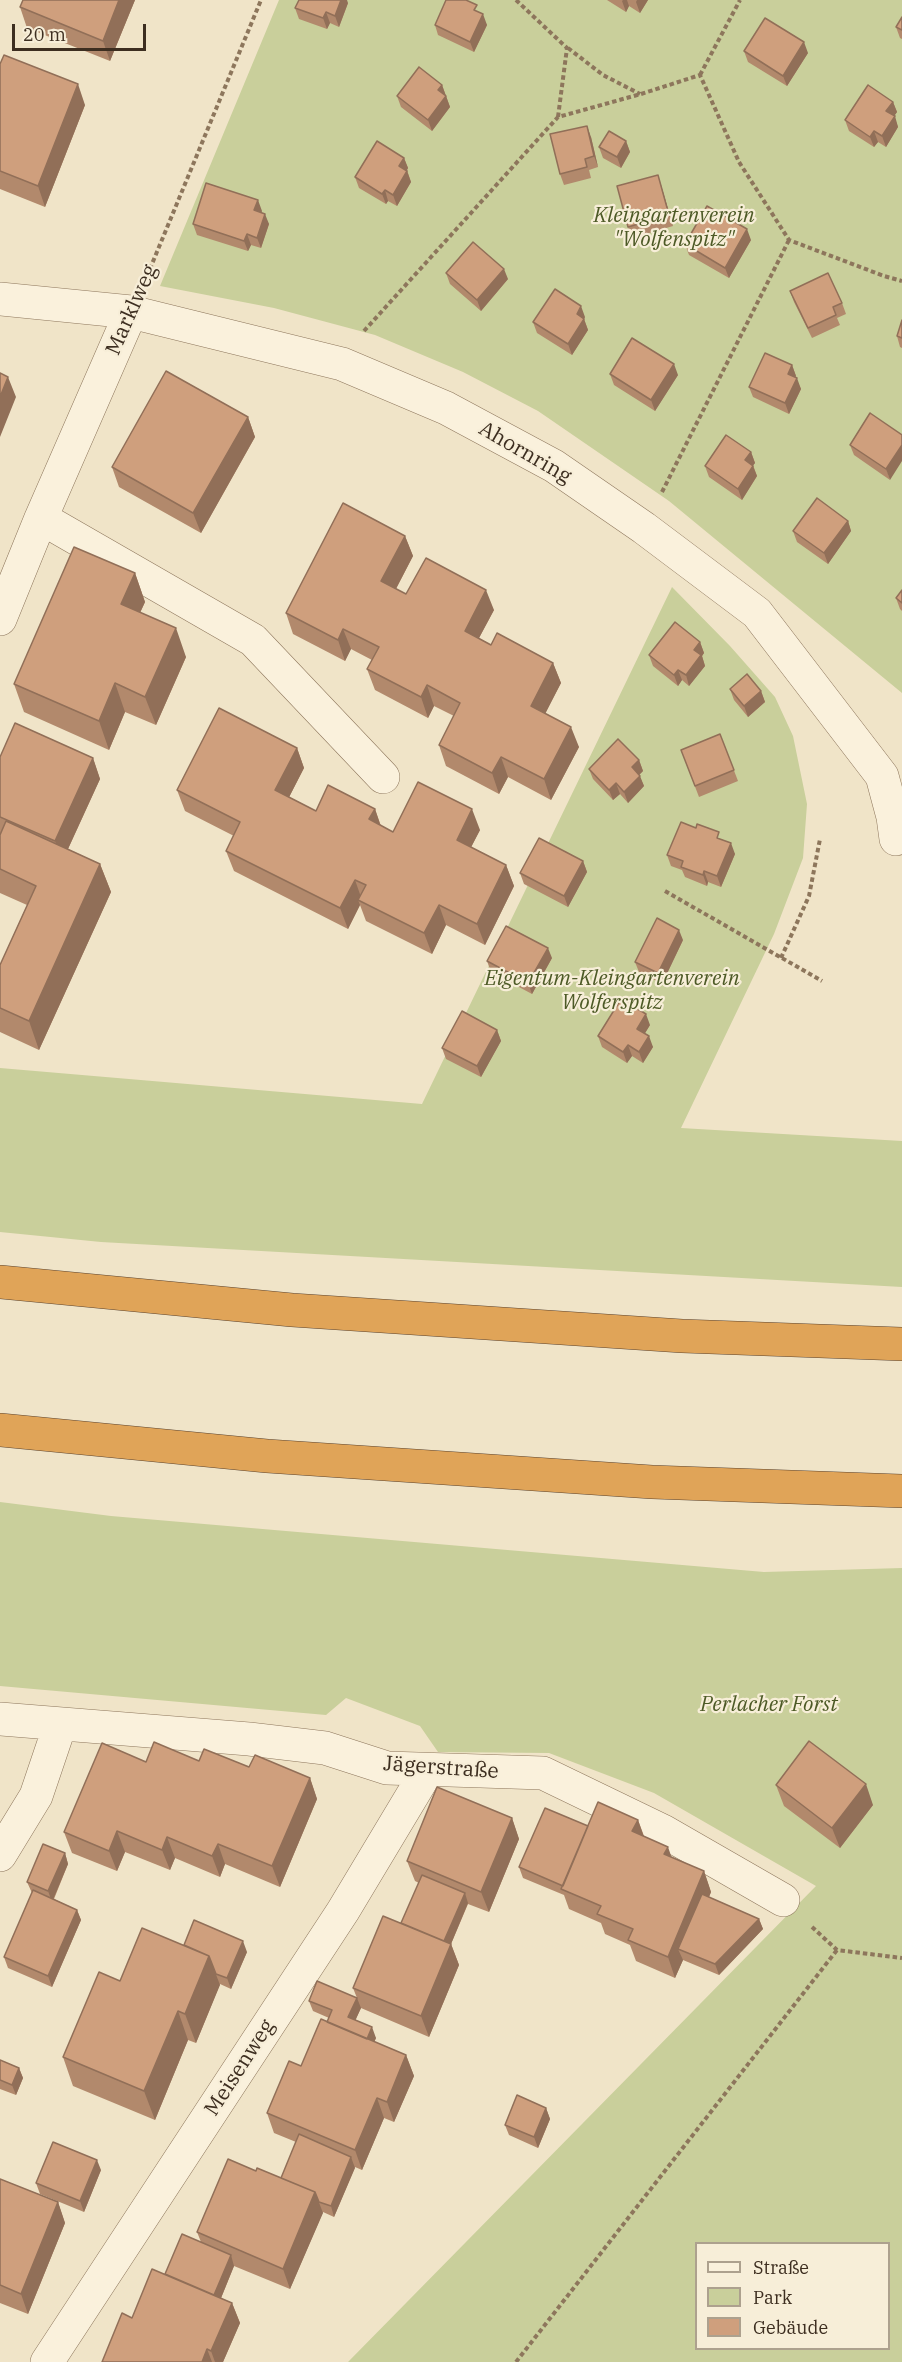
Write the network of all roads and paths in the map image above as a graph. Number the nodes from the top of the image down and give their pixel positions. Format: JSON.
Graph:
{"nodes":[{"id":1,"x":261,"y":0,"type":"edge"},
{"id":2,"x":516,"y":0,"type":"edge"},
{"id":3,"x":741,"y":0,"type":"edge"},
{"id":4,"x":567,"y":48,"type":"junction"},
{"id":5,"x":700,"y":75,"type":"junction"},
{"id":6,"x":641,"y":94,"type":"junction"},
{"id":7,"x":558,"y":117,"type":"junction"},
{"id":8,"x":789,"y":240,"type":"junction"},
{"id":9,"x":902,"y":281,"type":"edge"},
{"id":10,"x":0,"y":299,"type":"edge"},
{"id":11,"x":131,"y":312,"type":"junction"},
{"id":12,"x":342,"y":364,"type":"junction"},
{"id":13,"x":41,"y":518,"type":"junction"},
{"id":14,"x":644,"y":528,"type":"junction"},
{"id":15,"x":0,"y":619,"type":"edge"},
{"id":16,"x":382,"y":777,"type":"dead end"},
{"id":17,"x":820,"y":839,"type":"dead end"},
{"id":18,"x":896,"y":839,"type":"dead end"},
{"id":19,"x":665,"y":891,"type":"dead end"},
{"id":20,"x":781,"y":958,"type":"junction"},
{"id":21,"x":822,"y":981,"type":"dead end"},
{"id":22,"x":0,"y":1282,"type":"edge"},
{"id":23,"x":902,"y":1344,"type":"edge"},
{"id":24,"x":0,"y":1430,"type":"edge"},
{"id":25,"x":902,"y":1491,"type":"edge"},
{"id":26,"x":0,"y":1719,"type":"edge"},
{"id":27,"x":60,"y":1725,"type":"junction"},
{"id":28,"x":427,"y":1771,"type":"junction"},
{"id":29,"x":0,"y":1855,"type":"edge"},
{"id":30,"x":783,"y":1900,"type":"joint"},
{"id":31,"x":837,"y":1950,"type":"junction"},
{"id":32,"x":902,"y":1959,"type":"edge"},
{"id":33,"x":47,"y":2362,"type":"edge"},
{"id":34,"x":516,"y":2362,"type":"edge"}],
"edges":[{"from":1,"to":11,"type":"path","name":"Marklweg"},
{"from":2,"to":4,"type":"path"},
{"from":3,"to":5,"type":"path"},
{"from":4,"to":6,"type":"path"},
{"from":4,"to":7,"type":"path"},
{"from":5,"to":6,"type":"path"},
{"from":5,"to":8,"type":"path"},
{"from":6,"to":7,"type":"path"},
{"from":7,"to":12,"type":"path"},
{"from":8,"to":9,"type":"path"},
{"from":8,"to":14,"type":"path"},
{"from":10,"to":11,"type":"street","name":"Ahornring"},
{"from":11,"to":12,"type":"street","name":"Ahornring"},
{"from":11,"to":13,"type":"street","name":"Marklweg"},
{"from":12,"to":14,"type":"street","name":"Ahornring"},
{"from":13,"to":15,"type":"street","name":"Marklweg"},
{"from":13,"to":16,"type":"street"},
{"from":14,"to":18,"type":"street","name":"Ahornring"},
{"from":17,"to":20,"type":"path"},
{"from":19,"to":20,"type":"path"},
{"from":20,"to":21,"type":"path"},
{"from":22,"to":23,"type":"highway"},
{"from":24,"to":25,"type":"highway"},
{"from":26,"to":27,"type":"street","name":"Jägerstraße"},
{"from":27,"to":28,"type":"street","name":"Jägerstraße"},
{"from":27,"to":29,"type":"street"},
{"from":28,"to":30,"type":"street","name":"Jägerstraße"},
{"from":28,"to":33,"type":"street","name":"Meisenweg"},
{"from":30,"to":31,"type":"path"},
{"from":31,"to":32,"type":"path"},
{"from":31,"to":34,"type":"path"}]}
